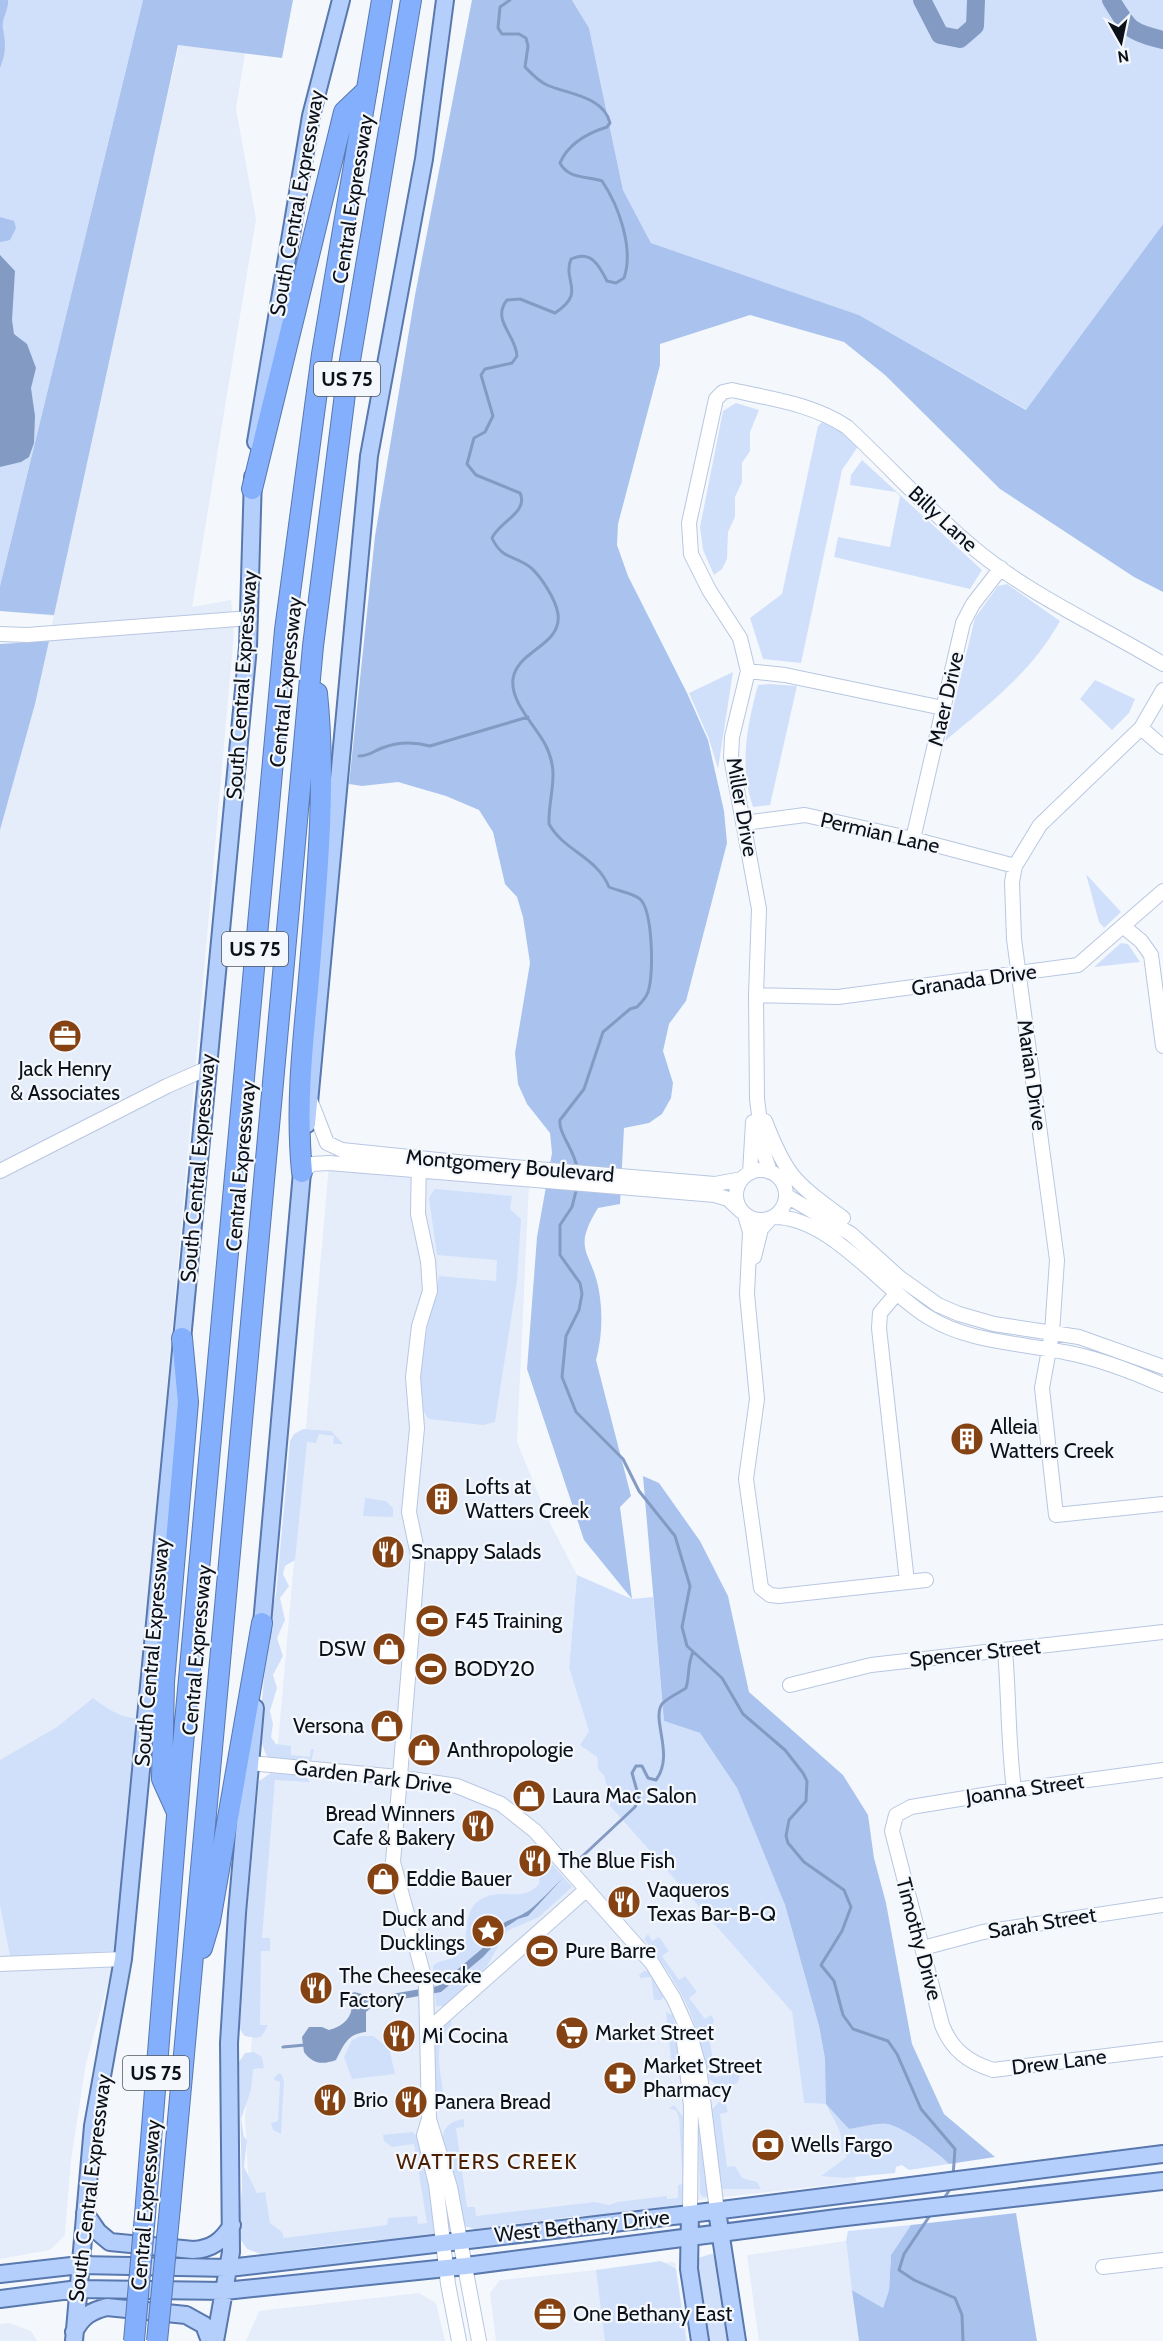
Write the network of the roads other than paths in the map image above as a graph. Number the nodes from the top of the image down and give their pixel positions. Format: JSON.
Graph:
{"nodes":[{"id":1,"x":341,"y":0,"type":"edge"},
{"id":2,"x":382,"y":0,"type":"edge"},
{"id":3,"x":411,"y":0,"type":"edge"},
{"id":4,"x":445,"y":0,"type":"edge"},
{"id":5,"x":367,"y":90,"type":"junction"},
{"id":6,"x":723,"y":392,"type":"joint"},
{"id":7,"x":252,"y":489,"type":"junction"},
{"id":8,"x":1001,"y":568,"type":"junction"},
{"id":9,"x":250,"y":618,"type":"junction"},
{"id":10,"x":0,"y":634,"type":"edge"},
{"id":11,"x":313,"y":646,"type":"junction"},
{"id":12,"x":1163,"y":664,"type":"edge"},
{"id":13,"x":748,"y":671,"type":"junction"},
{"id":14,"x":1163,"y":690,"type":"edge"},
{"id":15,"x":944,"y":708,"type":"junction"},
{"id":16,"x":1141,"y":728,"type":"junction"},
{"id":17,"x":1163,"y":747,"type":"edge"},
{"id":18,"x":744,"y":823,"type":"junction"},
{"id":19,"x":913,"y":839,"type":"junction"},
{"id":20,"x":1015,"y":866,"type":"junction"},
{"id":21,"x":1163,"y":891,"type":"edge"},
{"id":22,"x":1124,"y":927,"type":"junction"},
{"id":23,"x":1019,"y":973,"type":"junction"},
{"id":24,"x":756,"y":995,"type":"junction"},
{"id":25,"x":1163,"y":1046,"type":"edge"},
{"id":26,"x":208,"y":1068,"type":"junction"},
{"id":27,"x":310,"y":1099,"type":"junction"},
{"id":28,"x":757,"y":1099,"type":"junction"},
{"id":29,"x":419,"y":1164,"type":"junction"},
{"id":30,"x":0,"y":1171,"type":"edge"},
{"id":31,"x":302,"y":1172,"type":"junction"},
{"id":32,"x":770,"y":1172,"type":"junction"},
{"id":33,"x":746,"y":1176,"type":"junction"},
{"id":34,"x":620,"y":1182,"type":"junction"},
{"id":35,"x":787,"y":1196,"type":"junction"},
{"id":36,"x":743,"y":1213,"type":"junction"},
{"id":37,"x":771,"y":1218,"type":"junction"},
{"id":38,"x":860,"y":1241,"type":"junction"},
{"id":39,"x":746,"y":1285,"type":"junction"},
{"id":40,"x":896,"y":1294,"type":"junction"},
{"id":41,"x":1052,"y":1333,"type":"junction"},
{"id":42,"x":182,"y":1338,"type":"junction"},
{"id":43,"x":1049,"y":1349,"type":"junction"},
{"id":44,"x":1163,"y":1367,"type":"edge"},
{"id":45,"x":1163,"y":1385,"type":"edge"},
{"id":46,"x":1163,"y":1504,"type":"edge"},
{"id":47,"x":926,"y":1580,"type":"dead end"},
{"id":48,"x":907,"y":1582,"type":"junction"},
{"id":49,"x":262,"y":1623,"type":"junction"},
{"id":50,"x":1163,"y":1632,"type":"edge"},
{"id":51,"x":1005,"y":1650,"type":"junction"},
{"id":52,"x":790,"y":1685,"type":"dead end"},
{"id":53,"x":250,"y":1763,"type":"junction"},
{"id":54,"x":1163,"y":1770,"type":"edge"},
{"id":55,"x":398,"y":1777,"type":"junction"},
{"id":56,"x":1014,"y":1790,"type":"junction"},
{"id":57,"x":177,"y":1812,"type":"junction"},
{"id":58,"x":893,"y":1821,"type":"joint"},
{"id":59,"x":583,"y":1884,"type":"junction"},
{"id":60,"x":1163,"y":1905,"type":"edge"},
{"id":61,"x":923,"y":1948,"type":"junction"},
{"id":62,"x":123,"y":1959,"type":"junction"},
{"id":63,"x":0,"y":1964,"type":"edge"},
{"id":64,"x":190,"y":1988,"type":"junction"},
{"id":65,"x":681,"y":2015,"type":"junction"},
{"id":66,"x":428,"y":2030,"type":"junction"},
{"id":67,"x":1163,"y":2049,"type":"edge"},
{"id":68,"x":958,"y":2052,"type":"joint"},
{"id":69,"x":1163,"y":2154,"type":"edge"},
{"id":70,"x":1163,"y":2181,"type":"edge"},
{"id":71,"x":717,"y":2211,"type":"junction"},
{"id":72,"x":85,"y":2213,"type":"junction"},
{"id":73,"x":690,"y":2214,"type":"junction"},
{"id":74,"x":232,"y":2225,"type":"junction"},
{"id":75,"x":84,"y":2233,"type":"junction"},
{"id":76,"x":720,"y":2235,"type":"junction"},
{"id":77,"x":689,"y":2239,"type":"junction"},
{"id":78,"x":452,"y":2241,"type":"junction"},
{"id":79,"x":1163,"y":2260,"type":"edge"},
{"id":80,"x":81,"y":2265,"type":"junction"},
{"id":81,"x":466,"y":2266,"type":"junction"},
{"id":82,"x":1103,"y":2267,"type":"dead end"},
{"id":83,"x":40,"y":2268,"type":"junction"},
{"id":84,"x":229,"y":2268,"type":"junction"},
{"id":85,"x":447,"y":2268,"type":"junction"},
{"id":86,"x":0,"y":2274,"type":"edge"},
{"id":87,"x":78,"y":2289,"type":"junction"},
{"id":88,"x":225,"y":2291,"type":"junction"},
{"id":89,"x":0,"y":2299,"type":"edge"},
{"id":90,"x":74,"y":2337,"type":"edge"},
{"id":91,"x":134,"y":2341,"type":"edge"},
{"id":92,"x":157,"y":2341,"type":"edge"},
{"id":93,"x":210,"y":2341,"type":"edge"},
{"id":94,"x":215,"y":2341,"type":"edge"},
{"id":95,"x":459,"y":2341,"type":"edge"},
{"id":96,"x":479,"y":2341,"type":"edge"},
{"id":97,"x":700,"y":2341,"type":"edge"},
{"id":98,"x":737,"y":2341,"type":"edge"}],
"edges":[{"from":1,"to":7,"type":"main road","name":"South Central Expressway"},
{"from":2,"to":5,"type":"highway","name":"Central Expressway","number":"US 75"},
{"from":3,"to":11,"type":"highway","name":"Central Expressway","number":"US 75"},
{"from":4,"to":27,"type":"main road"},
{"from":5,"to":7,"type":"highway"},
{"from":5,"to":57,"type":"highway","name":"Central Expressway","number":"US 75"},
{"from":6,"to":8,"type":"street","name":"Billy Lane"},
{"from":6,"to":13,"type":"street","name":"Miller Drive"},
{"from":7,"to":9,"type":"main road","name":"South Central Expressway"},
{"from":8,"to":12,"type":"street","name":"Billy Lane"},
{"from":8,"to":15,"type":"street","name":"Maer Drive"},
{"from":9,"to":10,"type":"street"},
{"from":9,"to":26,"type":"main road","name":"South Central Expressway"},
{"from":11,"to":31,"type":"highway"},
{"from":11,"to":64,"type":"highway","name":"Central Expressway","number":"US 75"},
{"from":13,"to":15,"type":"street"},
{"from":13,"to":18,"type":"street","name":"Miller Drive"},
{"from":14,"to":16,"type":"street","name":"Marian Drive"},
{"from":15,"to":19,"type":"street","name":"Maer Drive"},
{"from":16,"to":17,"type":"street"},
{"from":16,"to":20,"type":"street","name":"Marian Drive"},
{"from":18,"to":19,"type":"street","name":"Permian Lane"},
{"from":18,"to":24,"type":"street","name":"Miller Drive"},
{"from":19,"to":20,"type":"street","name":"Permian Lane"},
{"from":20,"to":23,"type":"street","name":"Marian Drive"},
{"from":21,"to":22,"type":"street","name":"Granada Drive"},
{"from":22,"to":23,"type":"street","name":"Granada Drive"},
{"from":22,"to":25,"type":"street"},
{"from":23,"to":24,"type":"street","name":"Granada Drive"},
{"from":23,"to":41,"type":"street","name":"Marian Drive"},
{"from":24,"to":28,"type":"street","name":"Miller Drive"},
{"from":26,"to":30,"type":"street"},
{"from":26,"to":42,"type":"main road","name":"South Central Expressway"},
{"from":27,"to":29,"type":"street","name":"Montgomery Boulevard"},
{"from":27,"to":31,"type":"main road"},
{"from":28,"to":32,"type":"street","name":"Miller Drive"},
{"from":28,"to":33,"type":"street","name":"Miller Drive"},
{"from":28,"to":38,"type":"street"},
{"from":29,"to":31,"type":"street","name":"Montgomery Boulevard"},
{"from":29,"to":34,"type":"street","name":"Montgomery Boulevard"},
{"from":29,"to":55,"type":"street"},
{"from":31,"to":49,"type":"main road"},
{"from":32,"to":33,"type":"street"},
{"from":32,"to":35,"type":"street"},
{"from":33,"to":34,"type":"street","name":"Montgomery Boulevard"},
{"from":33,"to":36,"type":"street"},
{"from":34,"to":36,"type":"street","name":"Montgomery Boulevard"},
{"from":35,"to":37,"type":"street"},
{"from":35,"to":38,"type":"street"},
{"from":36,"to":37,"type":"street"},
{"from":36,"to":39,"type":"street"},
{"from":37,"to":39,"type":"street"},
{"from":37,"to":40,"type":"street"},
{"from":38,"to":41,"type":"street"},
{"from":39,"to":48,"type":"street"},
{"from":40,"to":43,"type":"street"},
{"from":40,"to":48,"type":"street"},
{"from":41,"to":43,"type":"street","name":"Marian Drive"},
{"from":41,"to":44,"type":"street"},
{"from":42,"to":57,"type":"highway"},
{"from":42,"to":62,"type":"main road","name":"South Central Expressway"},
{"from":43,"to":45,"type":"street"},
{"from":43,"to":46,"type":"street","name":"Marian Drive"},
{"from":47,"to":48,"type":"street"},
{"from":49,"to":53,"type":"main road"},
{"from":49,"to":64,"type":"highway"},
{"from":50,"to":51,"type":"street","name":"Spencer Street"},
{"from":51,"to":52,"type":"street","name":"Spencer Street"},
{"from":51,"to":56,"type":"street"},
{"from":53,"to":55,"type":"street","name":"Garden Park Drive"},
{"from":53,"to":74,"type":"main road"},
{"from":54,"to":56,"type":"street","name":"Joanna Street"},
{"from":55,"to":59,"type":"street","name":"Garden Park Drive"},
{"from":55,"to":66,"type":"street"},
{"from":56,"to":58,"type":"street","name":"Joanna Street"},
{"from":57,"to":91,"type":"highway","name":"Central Expressway","number":"US 75","bridge":true},
{"from":58,"to":61,"type":"street","name":"Timothy Drive"},
{"from":59,"to":65,"type":"street","name":"Garden Park Drive"},
{"from":59,"to":66,"type":"street"},
{"from":60,"to":61,"type":"street","name":"Sarah Street"},
{"from":61,"to":68,"type":"street","name":"Timothy Drive"},
{"from":62,"to":63,"type":"street"},
{"from":62,"to":72,"type":"main road","name":"South Central Expressway"},
{"from":64,"to":92,"type":"highway","name":"Central Expressway","number":"US 75","bridge":true},
{"from":65,"to":71,"type":"street","name":"Garden Park Drive"},
{"from":65,"to":73,"type":"street","name":"Garden Park Drive"},
{"from":66,"to":78,"type":"street"},
{"from":67,"to":68,"type":"street","name":"Drew Lane"},
{"from":69,"to":71,"type":"main road","name":"West Bethany Drive"},
{"from":70,"to":76,"type":"main road","name":"West Bethany Drive"},
{"from":71,"to":73,"type":"main road","name":"West Bethany Drive"},
{"from":71,"to":76,"type":"main road"},
{"from":72,"to":74,"type":"main road"},
{"from":72,"to":75,"type":"main road","name":"South Central Expressway"},
{"from":73,"to":77,"type":"main road"},
{"from":73,"to":78,"type":"main road","name":"West Bethany Drive"},
{"from":74,"to":84,"type":"main road"},
{"from":75,"to":80,"type":"main road","name":"South Central Expressway"},
{"from":75,"to":83,"type":"main road"},
{"from":76,"to":77,"type":"main road","name":"West Bethany Drive"},
{"from":76,"to":98,"type":"main road"},
{"from":77,"to":81,"type":"main road","name":"West Bethany Drive"},
{"from":77,"to":97,"type":"main road"},
{"from":78,"to":81,"type":"street"},
{"from":78,"to":84,"type":"main road","name":"West Bethany Drive"},
{"from":78,"to":85,"type":"street"},
{"from":79,"to":82,"type":"street"},
{"from":80,"to":83,"type":"main road","name":"West Bethany Drive"},
{"from":80,"to":84,"type":"main road","name":"West Bethany Drive"},
{"from":80,"to":87,"type":"main road","name":"South Central Expressway"},
{"from":81,"to":85,"type":"main road","name":"West Bethany Drive"},
{"from":81,"to":96,"type":"street"},
{"from":83,"to":86,"type":"main road","name":"West Bethany Drive"},
{"from":84,"to":88,"type":"main road"},
{"from":85,"to":88,"type":"main road","name":"West Bethany Drive"},
{"from":85,"to":95,"type":"street"},
{"from":87,"to":88,"type":"main road","name":"West Bethany Drive"},
{"from":87,"to":89,"type":"main road","name":"West Bethany Drive"},
{"from":87,"to":90,"type":"main road","name":"South Central Expressway"},
{"from":88,"to":94,"type":"main road"},
{"from":90,"to":93,"type":"main road"}]}
